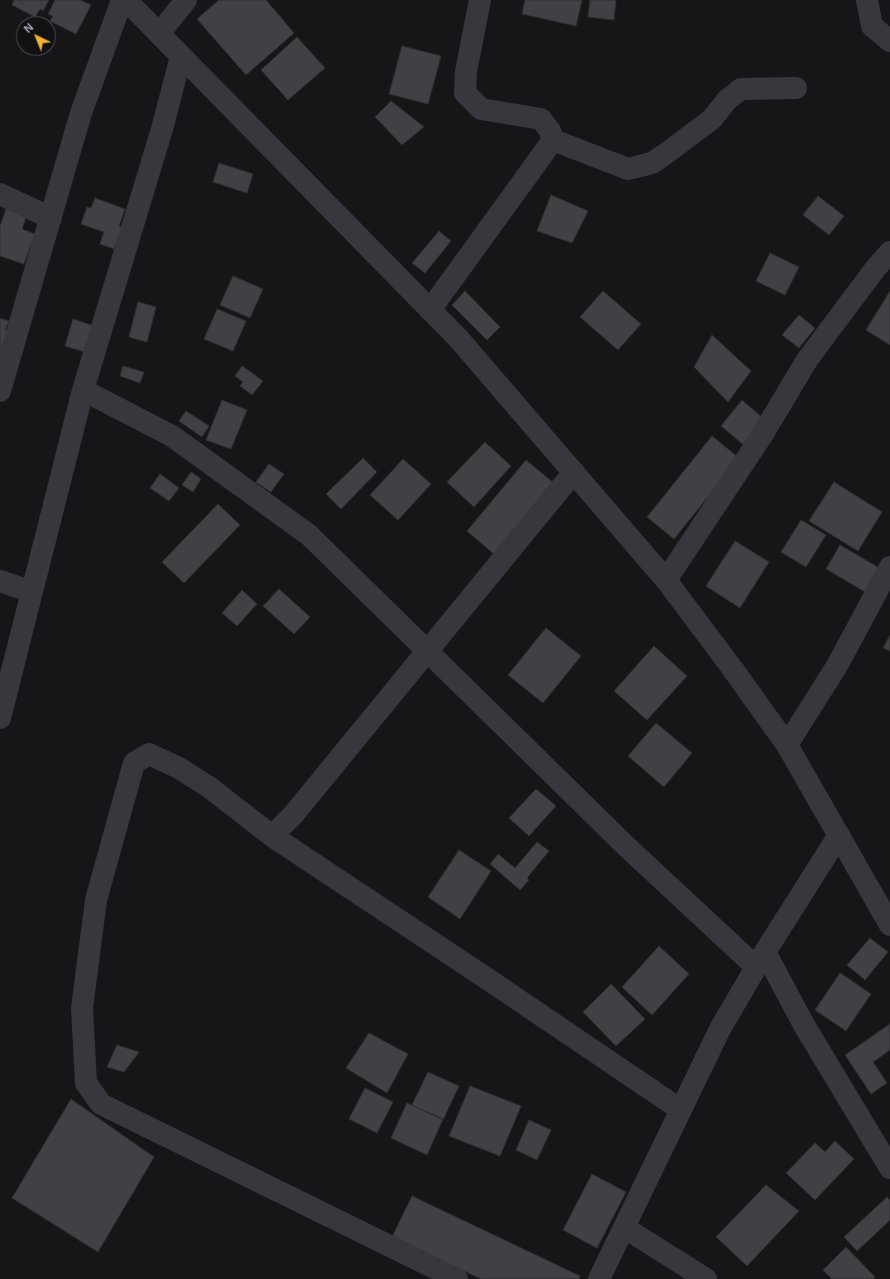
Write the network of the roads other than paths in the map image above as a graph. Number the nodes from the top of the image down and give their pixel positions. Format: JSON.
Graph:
{"nodes":[{"id":1,"x":122,"y":0,"type":"edge"},
{"id":2,"x":126,"y":0,"type":"edge"},
{"id":3,"x":186,"y":0,"type":"edge"},
{"id":4,"x":480,"y":0,"type":"edge"},
{"id":5,"x":868,"y":0,"type":"edge"},
{"id":6,"x":159,"y":34,"type":"junction"},
{"id":7,"x":890,"y":41,"type":"edge"},
{"id":8,"x":181,"y":56,"type":"junction"},
{"id":9,"x":796,"y":88,"type":"dead end"},
{"id":10,"x":553,"y":140,"type":"junction"},
{"id":11,"x":0,"y":194,"type":"edge"},
{"id":12,"x":51,"y":218,"type":"junction"},
{"id":13,"x":890,"y":252,"type":"edge"},
{"id":14,"x":430,"y":310,"type":"junction"},
{"id":15,"x":83,"y":390,"type":"junction"},
{"id":16,"x":0,"y":391,"type":"edge"},
{"id":17,"x":574,"y":472,"type":"junction"},
{"id":18,"x":887,"y":579,"type":"edge"},
{"id":19,"x":666,"y":580,"type":"junction"},
{"id":20,"x":0,"y":581,"type":"edge"},
{"id":21,"x":32,"y":592,"type":"junction"},
{"id":22,"x":427,"y":652,"type":"junction"},
{"id":23,"x":0,"y":718,"type":"edge"},
{"id":24,"x":787,"y":745,"type":"junction"},
{"id":25,"x":839,"y":835,"type":"junction"},
{"id":26,"x":272,"y":836,"type":"junction"},
{"id":27,"x":890,"y":925,"type":"edge"},
{"id":28,"x":760,"y":959,"type":"junction"},
{"id":29,"x":681,"y":1110,"type":"junction"},
{"id":30,"x":890,"y":1168,"type":"edge"},
{"id":31,"x":625,"y":1228,"type":"junction"},
{"id":32,"x":457,"y":1279,"type":"edge"},
{"id":33,"x":600,"y":1279,"type":"edge"},
{"id":34,"x":706,"y":1279,"type":"edge"}],
"edges":[{"from":1,"to":12,"type":"street"},
{"from":2,"to":6,"type":"street"},
{"from":3,"to":6,"type":"street"},
{"from":4,"to":10,"type":"street"},
{"from":5,"to":7,"type":"street"},
{"from":6,"to":8,"type":"street"},
{"from":8,"to":14,"type":"street"},
{"from":8,"to":15,"type":"street"},
{"from":9,"to":10,"type":"street"},
{"from":10,"to":14,"type":"street"},
{"from":11,"to":12,"type":"street"},
{"from":12,"to":16,"type":"street"},
{"from":13,"to":19,"type":"street"},
{"from":14,"to":17,"type":"street"},
{"from":15,"to":21,"type":"street"},
{"from":15,"to":22,"type":"street"},
{"from":17,"to":19,"type":"street"},
{"from":17,"to":22,"type":"street"},
{"from":18,"to":24,"type":"street"},
{"from":19,"to":24,"type":"street"},
{"from":20,"to":21,"type":"street"},
{"from":21,"to":23,"type":"street"},
{"from":22,"to":26,"type":"street"},
{"from":22,"to":28,"type":"street"},
{"from":24,"to":25,"type":"street"},
{"from":25,"to":27,"type":"street"},
{"from":25,"to":28,"type":"street"},
{"from":26,"to":29,"type":"street"},
{"from":26,"to":32,"type":"street"},
{"from":28,"to":29,"type":"street"},
{"from":28,"to":30,"type":"street"},
{"from":29,"to":31,"type":"street"},
{"from":31,"to":33,"type":"street"},
{"from":31,"to":34,"type":"street"}]}
